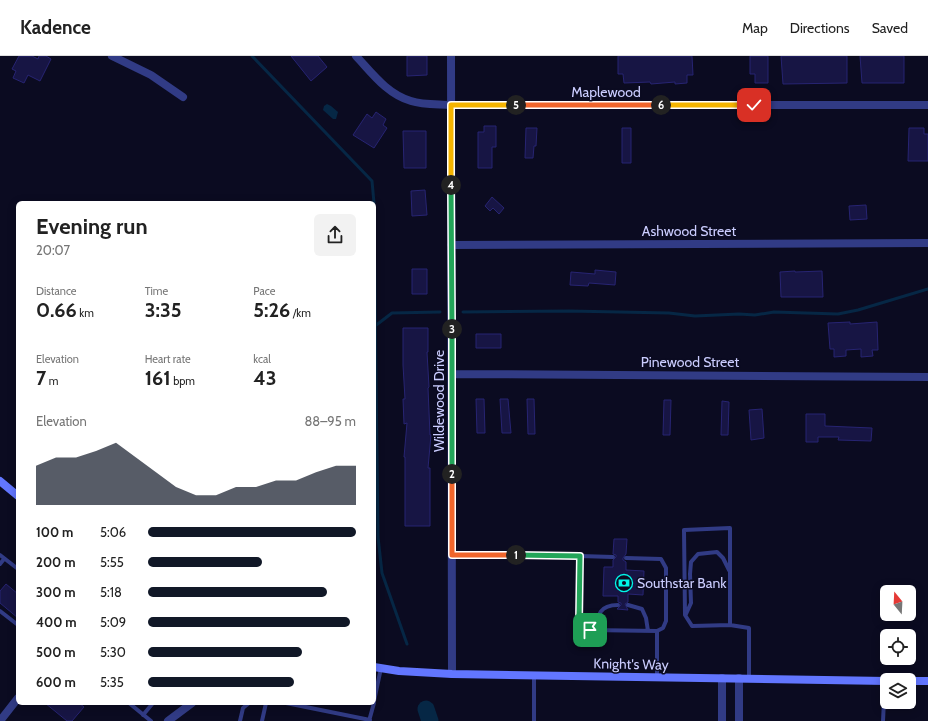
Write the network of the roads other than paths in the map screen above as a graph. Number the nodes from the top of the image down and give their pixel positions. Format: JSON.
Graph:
{"nodes":[{"id":1,"x":112,"y":56,"type":"edge"},
{"id":2,"x":356,"y":56,"type":"edge"},
{"id":3,"x":451,"y":56,"type":"edge"},
{"id":4,"x":183,"y":97,"type":"dead end"},
{"id":5,"x":451,"y":105,"type":"junction"},
{"id":6,"x":928,"y":105,"type":"edge"},
{"id":7,"x":928,"y":243,"type":"edge"},
{"id":8,"x":451,"y":245,"type":"junction"},
{"id":9,"x":452,"y":374,"type":"junction"},
{"id":10,"x":928,"y":377,"type":"edge"},
{"id":11,"x":0,"y":481,"type":"edge"},
{"id":12,"x":16,"y":494,"type":"edge"},
{"id":13,"x":452,"y":555,"type":"junction"},
{"id":14,"x":0,"y":556,"type":"edge"},
{"id":15,"x":580,"y":556,"type":"junction"},
{"id":16,"x":613,"y":558,"type":"dead end"},
{"id":17,"x":626,"y":558,"type":"dead end"},
{"id":18,"x":4,"y":559,"type":"junction"},
{"id":19,"x":0,"y":564,"type":"edge"},
{"id":20,"x":16,"y":568,"type":"edge"},
{"id":21,"x":730,"y":572,"type":"junction"},
{"id":22,"x":618,"y":605,"type":"dead end"},
{"id":23,"x":628,"y":605,"type":"dead end"},
{"id":24,"x":0,"y":611,"type":"edge"},
{"id":25,"x":685,"y":615,"type":"junction"},
{"id":26,"x":16,"y":623,"type":"edge"},
{"id":27,"x":730,"y":625,"type":"junction"},
{"id":28,"x":596,"y":630,"type":"junction"},
{"id":29,"x":648,"y":631,"type":"junction"},
{"id":30,"x":657,"y":631,"type":"junction"},
{"id":31,"x":378,"y":667,"type":"edge"},
{"id":32,"x":452,"y":674,"type":"junction"},
{"id":33,"x":534,"y":675,"type":"junction"},
{"id":34,"x":657,"y":677,"type":"junction"},
{"id":35,"x":722,"y":678,"type":"junction"},
{"id":36,"x":739,"y":678,"type":"junction"},
{"id":37,"x":749,"y":678,"type":"junction"},
{"id":38,"x":880,"y":681,"type":"edge"},
{"id":39,"x":916,"y":681,"type":"edge"},
{"id":40,"x":928,"y":681,"type":"edge"},
{"id":41,"x":376,"y":684,"type":"edge"},
{"id":42,"x":16,"y":701,"type":"edge"},
{"id":43,"x":131,"y":705,"type":"edge"},
{"id":44,"x":152,"y":705,"type":"edge"},
{"id":45,"x":190,"y":705,"type":"edge"},
{"id":46,"x":247,"y":705,"type":"edge"},
{"id":47,"x":266,"y":705,"type":"edge"},
{"id":48,"x":296,"y":705,"type":"edge"},
{"id":49,"x":373,"y":705,"type":"edge"},
{"id":50,"x":885,"y":709,"type":"edge"},
{"id":51,"x":143,"y":715,"type":"junction"},
{"id":52,"x":174,"y":719,"type":"edge"},
{"id":53,"x":370,"y":720,"type":"edge"},
{"id":54,"x":0,"y":721,"type":"edge"},
{"id":55,"x":151,"y":721,"type":"edge"},
{"id":56,"x":240,"y":721,"type":"edge"},
{"id":57,"x":262,"y":721,"type":"edge"},
{"id":58,"x":534,"y":721,"type":"edge"},
{"id":59,"x":722,"y":721,"type":"edge"},
{"id":60,"x":739,"y":721,"type":"edge"},
{"id":61,"x":884,"y":721,"type":"edge"}],
"edges":[{"from":1,"to":4,"type":"street"},
{"from":2,"to":5,"type":"street","name":"Maplewood"},
{"from":3,"to":5,"type":"street","name":"Wildewood Drive"},
{"from":5,"to":6,"type":"street","name":"Maplewood"},
{"from":5,"to":8,"type":"street","name":"Wildewood Drive"},
{"from":7,"to":8,"type":"street","name":"Ashwood Street"},
{"from":8,"to":9,"type":"street","name":"Wildewood Drive"},
{"from":9,"to":10,"type":"street","name":"Pinewood Street"},
{"from":9,"to":13,"type":"street","name":"Wildewood Drive"},
{"from":11,"to":12,"type":"main road"},
{"from":13,"to":15,"type":"lane"},
{"from":13,"to":32,"type":"street","name":"Wildewood Drive"},
{"from":14,"to":18,"type":"lane"},
{"from":15,"to":16,"type":"lane"},
{"from":15,"to":28,"type":"lane"},
{"from":17,"to":30,"type":"lane"},
{"from":18,"to":19,"type":"lane"},
{"from":18,"to":20,"type":"lane"},
{"from":21,"to":25,"type":"lane"},
{"from":21,"to":25,"type":"lane"},
{"from":21,"to":27,"type":"lane"},
{"from":22,"to":28,"type":"lane"},
{"from":23,"to":29,"type":"lane"},
{"from":24,"to":26,"type":"lane"},
{"from":25,"to":27,"type":"lane"},
{"from":27,"to":37,"type":"lane"},
{"from":28,"to":29,"type":"lane"},
{"from":29,"to":30,"type":"lane"},
{"from":30,"to":34,"type":"lane"},
{"from":31,"to":32,"type":"main road","name":"Knight's Way"},
{"from":31,"to":41,"type":"lane"},
{"from":32,"to":33,"type":"main road","name":"Knight's Way"},
{"from":33,"to":34,"type":"main road","name":"Knight's Way"},
{"from":33,"to":58,"type":"lane"},
{"from":34,"to":35,"type":"main road","name":"Knight's Way"},
{"from":35,"to":36,"type":"main road","name":"Knight's Way"},
{"from":35,"to":59,"type":"street"},
{"from":36,"to":37,"type":"main road","name":"Knight's Way"},
{"from":36,"to":60,"type":"street"},
{"from":37,"to":38,"type":"main road","name":"Knight's Way"},
{"from":39,"to":40,"type":"main road"},
{"from":42,"to":54,"type":"street"},
{"from":43,"to":51,"type":"lane"},
{"from":44,"to":51,"type":"lane"},
{"from":45,"to":52,"type":"street"},
{"from":46,"to":56,"type":"lane"},
{"from":47,"to":57,"type":"lane"},
{"from":48,"to":53,"type":"lane"},
{"from":49,"to":53,"type":"lane"},
{"from":50,"to":61,"type":"lane"},
{"from":51,"to":55,"type":"lane"}]}
